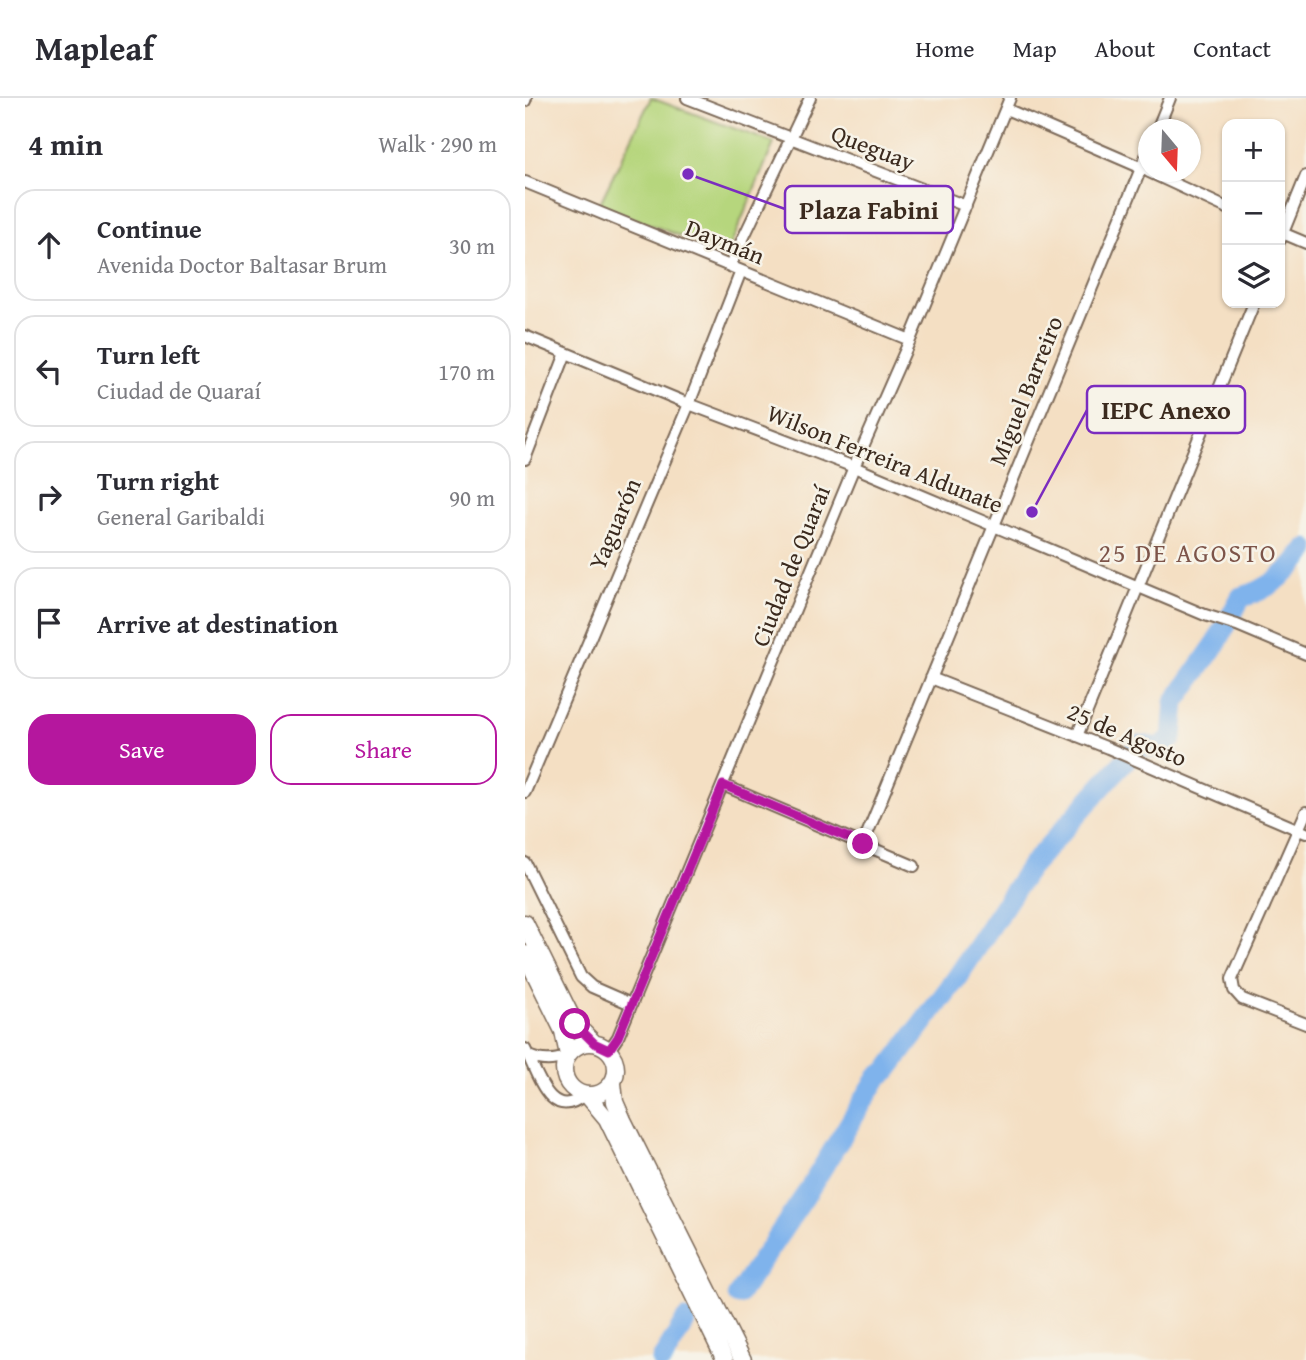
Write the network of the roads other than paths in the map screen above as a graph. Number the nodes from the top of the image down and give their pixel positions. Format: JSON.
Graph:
{"nodes":[{"id":1,"x":687,"y":98,"type":"edge"},
{"id":2,"x":810,"y":98,"type":"edge"},
{"id":3,"x":1170,"y":98,"type":"edge"},
{"id":4,"x":1008,"y":103,"type":"edge"},
{"id":5,"x":1161,"y":119,"type":"edge"},
{"id":6,"x":791,"y":139,"type":"junction"},
{"id":7,"x":1138,"y":166,"type":"edge"},
{"id":8,"x":1306,"y":176,"type":"edge"},
{"id":9,"x":525,"y":182,"type":"edge"},
{"id":10,"x":1141,"y":182,"type":"edge"},
{"id":11,"x":1172,"y":182,"type":"edge"},
{"id":12,"x":966,"y":206,"type":"junction"},
{"id":13,"x":1222,"y":206,"type":"edge"},
{"id":14,"x":1285,"y":226,"type":"edge"},
{"id":15,"x":1285,"y":236,"type":"edge"},
{"id":16,"x":1306,"y":243,"type":"edge"},
{"id":17,"x":735,"y":268,"type":"junction"},
{"id":18,"x":1252,"y":308,"type":"edge"},
{"id":19,"x":525,"y":336,"type":"edge"},
{"id":20,"x":910,"y":340,"type":"junction"},
{"id":21,"x":566,"y":353,"type":"junction"},
{"id":22,"x":689,"y":404,"type":"junction"},
{"id":23,"x":525,"y":459,"type":"edge"},
{"id":24,"x":854,"y":467,"type":"junction"},
{"id":25,"x":993,"y":526,"type":"junction"},
{"id":26,"x":1138,"y":586,"type":"junction"},
{"id":27,"x":1306,"y":654,"type":"edge"},
{"id":28,"x":931,"y":678,"type":"junction"},
{"id":29,"x":1076,"y":736,"type":"junction"},
{"id":30,"x":723,"y":785,"type":"junction"},
{"id":31,"x":525,"y":792,"type":"edge"},
{"id":32,"x":1306,"y":813,"type":"edge"},
{"id":33,"x":1303,"y":831,"type":"edge"},
{"id":34,"x":863,"y":844,"type":"junction"},
{"id":35,"x":525,"y":863,"type":"edge"},
{"id":36,"x":914,"y":866,"type":"dead end"},
{"id":37,"x":525,"y":923,"type":"edge"},
{"id":38,"x":525,"y":954,"type":"edge"},
{"id":39,"x":631,"y":1004,"type":"junction"},
{"id":40,"x":1306,"y":1024,"type":"edge"},
{"id":41,"x":594,"y":1043,"type":"junction"},
{"id":42,"x":609,"y":1050,"type":"junction"},
{"id":43,"x":527,"y":1053,"type":"edge"},
{"id":44,"x":567,"y":1056,"type":"junction"},
{"id":45,"x":613,"y":1083,"type":"junction"},
{"id":46,"x":586,"y":1095,"type":"junction"},
{"id":47,"x":725,"y":1360,"type":"edge"},
{"id":48,"x":743,"y":1360,"type":"edge"}],
"edges":[{"from":1,"to":6,"type":"street","name":"Queguay"},
{"from":2,"to":6,"type":"street","name":"Yaguarón"},
{"from":3,"to":5,"type":"street"},
{"from":4,"to":7,"type":"street"},
{"from":4,"to":12,"type":"street","name":"Ciudad de Quaraí"},
{"from":6,"to":12,"type":"street","name":"Queguay"},
{"from":6,"to":17,"type":"street","name":"Yaguarón"},
{"from":8,"to":14,"type":"street"},
{"from":9,"to":17,"type":"street","name":"Daymán"},
{"from":10,"to":25,"type":"street","name":"Miguel Barreiro"},
{"from":11,"to":13,"type":"street"},
{"from":12,"to":20,"type":"street","name":"Ciudad de Quaraí"},
{"from":15,"to":16,"type":"street"},
{"from":17,"to":20,"type":"street","name":"Daymán"},
{"from":17,"to":22,"type":"street","name":"Yaguarón"},
{"from":18,"to":26,"type":"street"},
{"from":19,"to":21,"type":"street","name":"Wilson Ferreira Aldunate"},
{"from":20,"to":24,"type":"street","name":"Ciudad de Quaraí"},
{"from":21,"to":22,"type":"street","name":"Wilson Ferreira Aldunate"},
{"from":21,"to":23,"type":"street"},
{"from":22,"to":24,"type":"street","name":"Wilson Ferreira Aldunate"},
{"from":22,"to":31,"type":"street","name":"Yaguarón"},
{"from":24,"to":25,"type":"street","name":"Wilson Ferreira Aldunate"},
{"from":24,"to":30,"type":"street","name":"Ciudad de Quaraí"},
{"from":25,"to":26,"type":"street","name":"Wilson Ferreira Aldunate"},
{"from":25,"to":28,"type":"street","name":"Miguel Barreiro"},
{"from":26,"to":27,"type":"street","name":"Wilson Ferreira Aldunate"},
{"from":26,"to":29,"type":"street"},
{"from":28,"to":29,"type":"street","name":"25 de Agosto"},
{"from":28,"to":34,"type":"street","name":"Miguel Barreiro"},
{"from":29,"to":33,"type":"street","name":"25 de Agosto"},
{"from":30,"to":34,"type":"street"},
{"from":30,"to":39,"type":"street","name":"Ciudad de Quaraí"},
{"from":32,"to":33,"type":"street"},
{"from":33,"to":40,"type":"street"},
{"from":34,"to":36,"type":"street"},
{"from":35,"to":39,"type":"street"},
{"from":37,"to":41,"type":"main road"},
{"from":38,"to":44,"type":"main road"},
{"from":39,"to":42,"type":"street","name":"Ciudad de Quaraí"},
{"from":41,"to":42,"type":"main road"},
{"from":41,"to":44,"type":"main road"},
{"from":42,"to":45,"type":"main road"},
{"from":43,"to":44,"type":"street"},
{"from":43,"to":46,"type":"street"},
{"from":44,"to":46,"type":"main road"},
{"from":45,"to":46,"type":"main road"},
{"from":45,"to":48,"type":"main road"},
{"from":46,"to":47,"type":"main road"}]}
